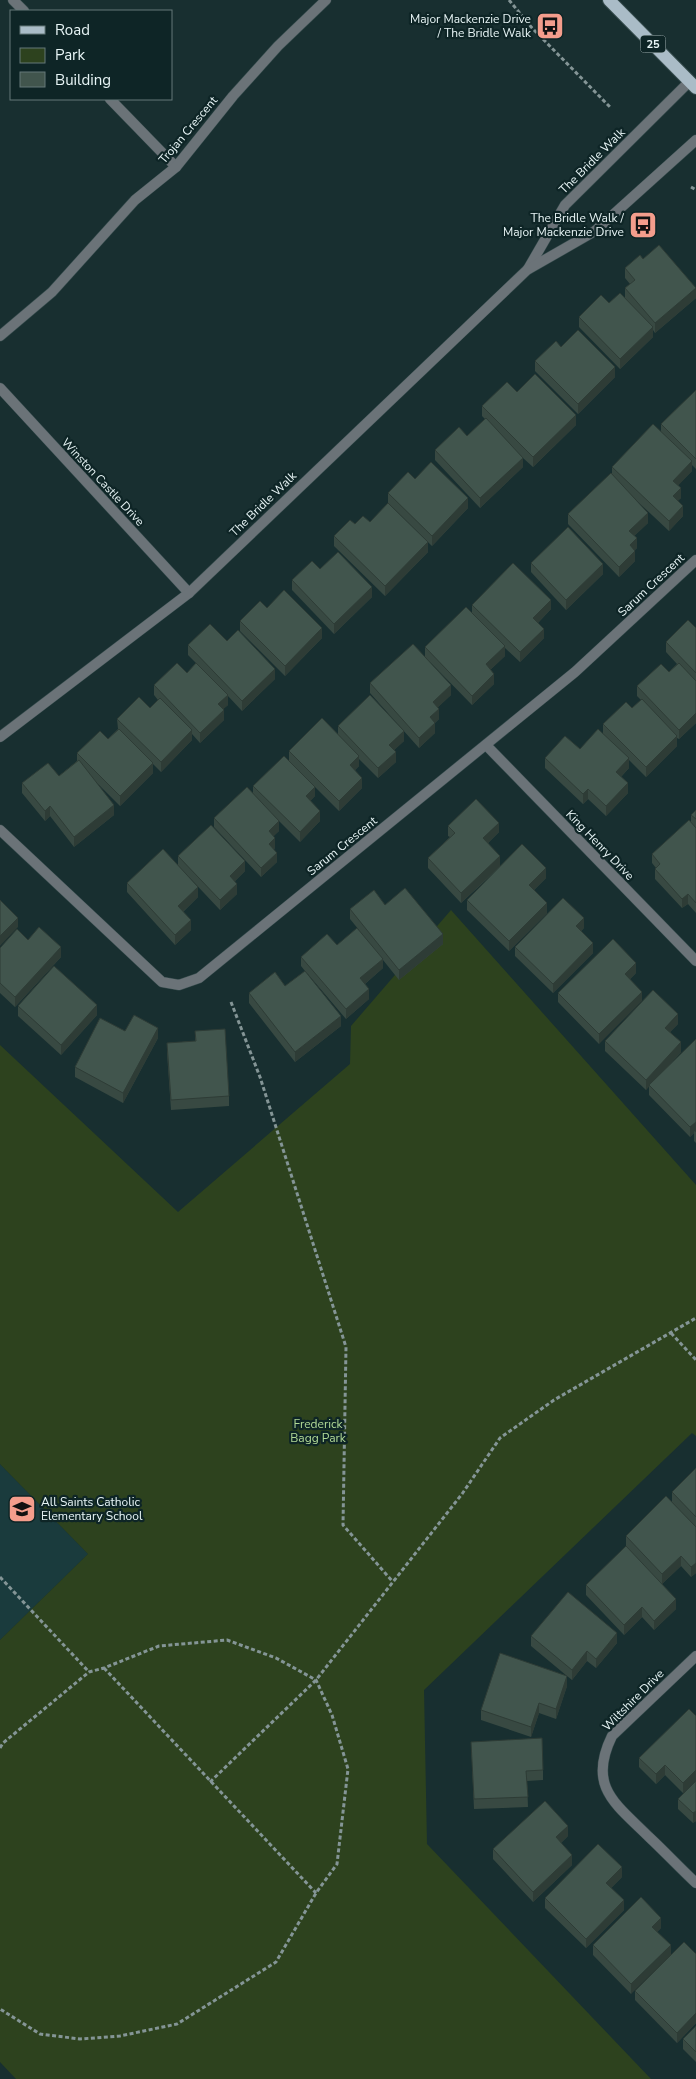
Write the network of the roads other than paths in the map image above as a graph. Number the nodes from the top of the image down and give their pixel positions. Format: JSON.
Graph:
{"nodes":[{"id":1,"x":14,"y":0,"type":"edge"},
{"id":2,"x":326,"y":0,"type":"edge"},
{"id":3,"x":609,"y":0,"type":"edge"},
{"id":4,"x":23,"y":10,"type":"edge"},
{"id":5,"x":693,"y":85,"type":"edge"},
{"id":6,"x":111,"y":100,"type":"edge"},
{"id":7,"x":696,"y":140,"type":"edge"},
{"id":8,"x":176,"y":167,"type":"junction"},
{"id":9,"x":527,"y":270,"type":"junction"},
{"id":10,"x":0,"y":336,"type":"edge"},
{"id":11,"x":0,"y":388,"type":"edge"},
{"id":12,"x":696,"y":560,"type":"edge"},
{"id":13,"x":188,"y":592,"type":"junction"},
{"id":14,"x":0,"y":737,"type":"edge"},
{"id":15,"x":486,"y":745,"type":"junction"},
{"id":16,"x":0,"y":830,"type":"edge"},
{"id":17,"x":696,"y":961,"type":"edge"},
{"id":18,"x":696,"y":1656,"type":"edge"},
{"id":19,"x":696,"y":1883,"type":"edge"}],
"edges":[{"from":1,"to":4,"type":"street"},
{"from":2,"to":8,"type":"street","name":"Trojan Crescent"},
{"from":3,"to":5,"type":"main road","number":"25"},
{"from":5,"to":9,"type":"street","name":"The Bridle Walk"},
{"from":6,"to":8,"type":"street"},
{"from":7,"to":9,"type":"street","name":"The Bridle Walk"},
{"from":8,"to":10,"type":"street","name":"Trojan Crescent"},
{"from":9,"to":13,"type":"street","name":"The Bridle Walk"},
{"from":11,"to":13,"type":"street","name":"Winston Castle Drive"},
{"from":12,"to":15,"type":"street","name":"Sarum Crescent"},
{"from":13,"to":14,"type":"street","name":"The Bridle Walk"},
{"from":15,"to":16,"type":"street","name":"Sarum Crescent"},
{"from":15,"to":17,"type":"street","name":"King Henry Drive"},
{"from":18,"to":19,"type":"street","name":"Wiltshire Drive"}]}
